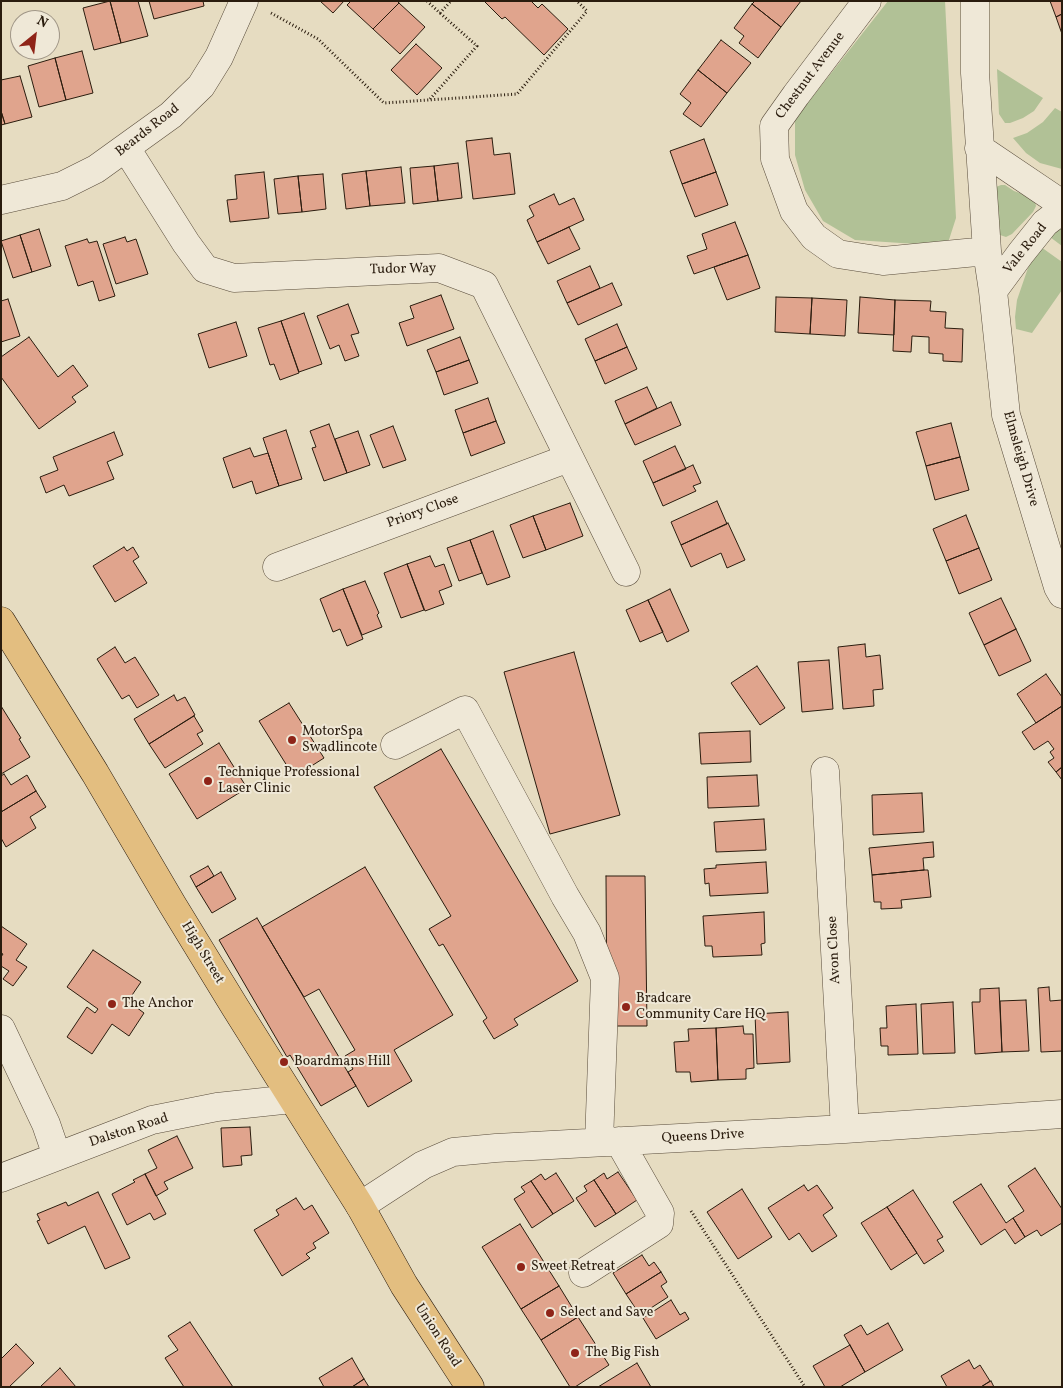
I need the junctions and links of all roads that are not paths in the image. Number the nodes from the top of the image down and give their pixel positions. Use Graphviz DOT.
graph roads {
  1 [pos="867,1"];
  2 [pos="974,1"];
  3 [pos="244,2"];
  4 [pos="126,148"];
  5 [pos="979,148"];
  6 [pos="1,200"];
  7 [pos="1062,204"];
  8 [pos="1062,210"];
  9 [pos="987,250"];
  10 [pos="993,291"];
  11 [pos="569,458"];
  12 [pos="277,567"];
  13 [pos="626,572"];
  14 [pos="1062,594"];
  15 [pos="1,621"];
  16 [pos="395,745"];
  17 [pos="824,771"];
  18 [pos="1,1030"];
  19 [pos="292,1099"];
  20 [pos="1062,1114"];
  21 [pos="845,1129"];
  22 [pos="609,1142"];
  23 [pos="57,1156"];
  24 [pos="1,1178"];
  25 [pos="360,1206"];
  26 [pos="583,1273"];
  27 [pos="404,1285"];
  28 [pos="470,1387"];
  1 -- 9 [label="street, Chestnut Avenue"];
  2 -- 5 [label="street"];
  3 -- 4 [label="street, Beards Road"];
  4 -- 6 [label="street, Beards Road"];
  4 -- 11 [label="street, Tudor Way"];
  5 -- 7 [label="street"];
  5 -- 9 [label="street"];
  8 -- 10 [label="street, Vale Road"];
  9 -- 10 [label="street"];
  10 -- 14 [label="street, Elmsleigh Drive"];
  11 -- 12 [label="street, Priory Close"];
  11 -- 13 [label="street, Tudor Way"];
  15 -- 19 [label="main road, High Street"];
  16 -- 22 [label="street"];
  17 -- 21 [label="street, Avon Close"];
  18 -- 23 [label="street"];
  19 -- 23 [label="street, Dalston Road"];
  19 -- 25 [label="main road, High Street"];
  20 -- 21 [label="street, Queens Drive"];
  21 -- 22 [label="street, Queens Drive"];
  22 -- 25 [label="street, Queens Drive"];
  22 -- 26 [label="street"];
  23 -- 24 [label="street, Dalston Road"];
  25 -- 27 [label="main road, High Street"];
  27 -- 28 [label="main road, Union Road"];
}
